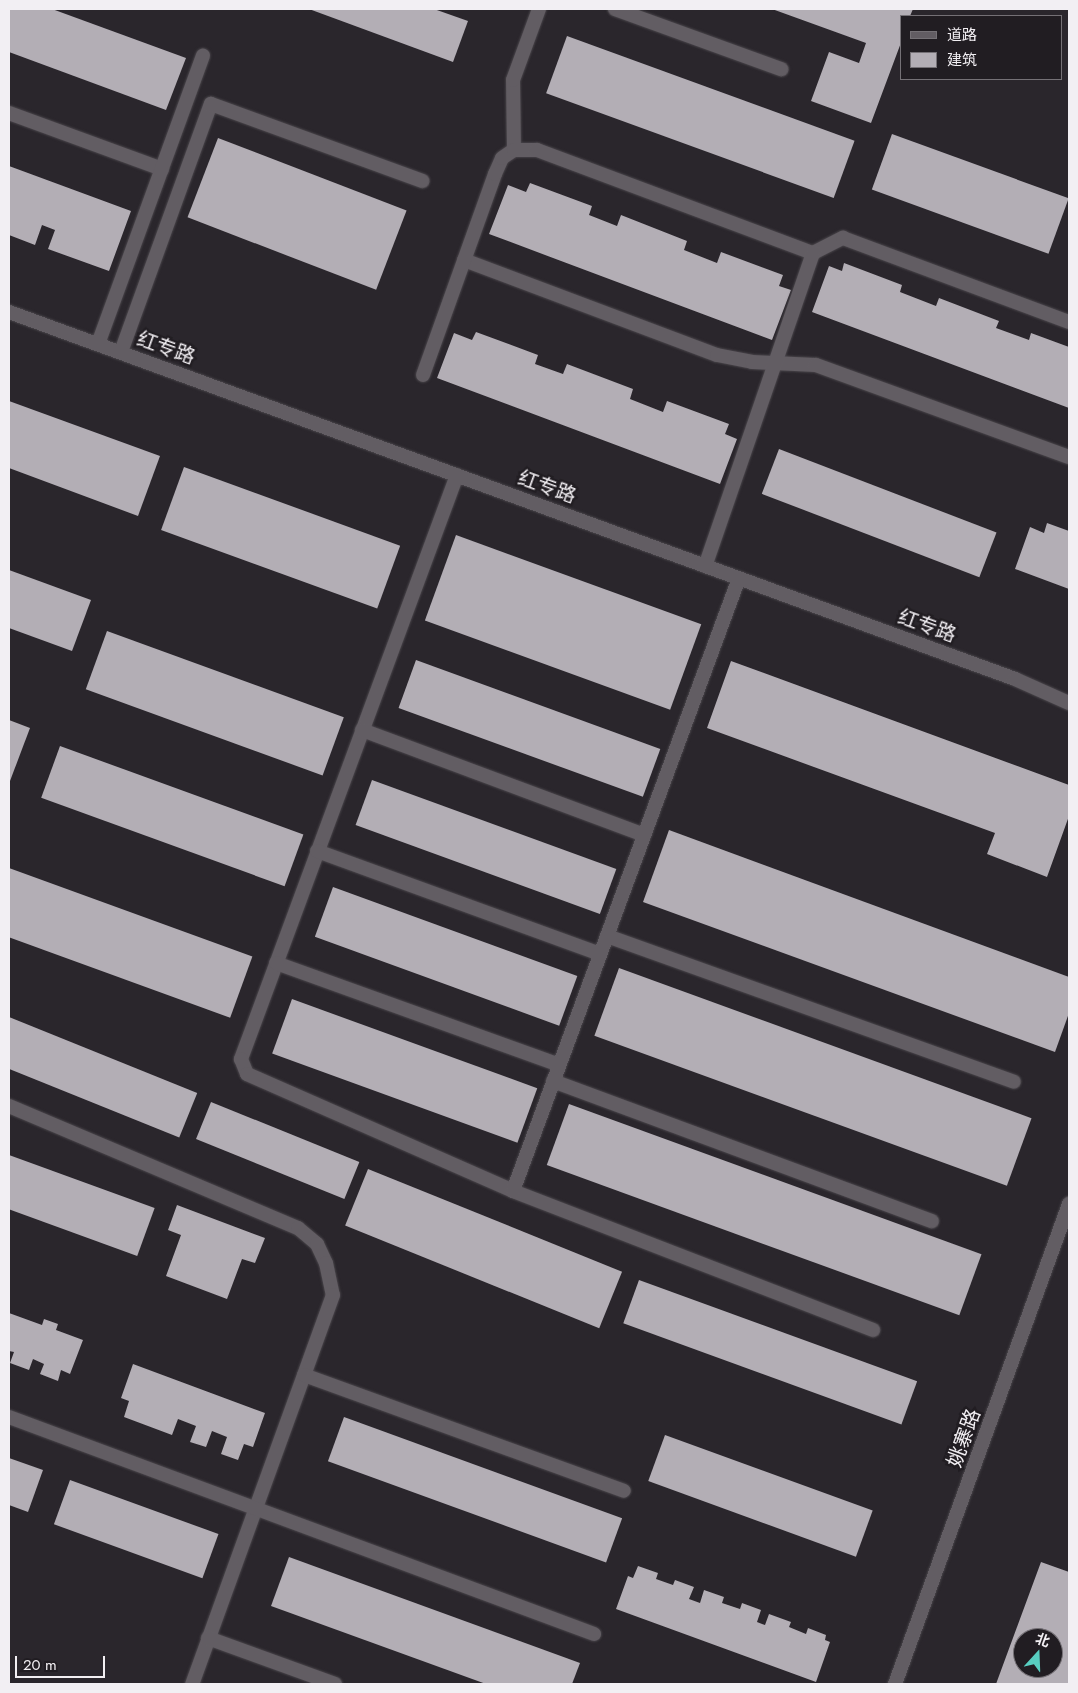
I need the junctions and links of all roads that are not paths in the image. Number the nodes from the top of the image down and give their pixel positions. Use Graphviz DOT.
graph roads {
  1 [pos="539,9"];
  2 [pos="616,9"];
  3 [pos="203,56"];
  4 [pos="781,69"];
  5 [pos="9,113"];
  6 [pos="514,150"];
  7 [pos="162,169"];
  8 [pos="422,181"];
  9 [pos="814,253"];
  10 [pos="464,260"];
  11 [pos="9,312"];
  12 [pos="1069,322"];
  13 [pos="98,344"];
  14 [pos="120,352"];
  15 [pos="776,362"];
  16 [pos="423,375"];
  17 [pos="1069,457"];
  18 [pos="457,475"];
  19 [pos="705,566"];
  20 [pos="739,578"];
  21 [pos="1069,703"];
  22 [pos="362,730"];
  23 [pos="644,835"];
  24 [pos="317,851"];
  25 [pos="607,936"];
  26 [pos="600,954"];
  27 [pos="276,963"];
  28 [pos="559,1065"];
  29 [pos="553,1081"];
  30 [pos="1014,1082"];
  31 [pos="9,1106"];
  32 [pos="513,1190"];
  33 [pos="1069,1204"];
  34 [pos="932,1221"];
  35 [pos="873,1330"];
  36 [pos="304,1375"];
  37 [pos="9,1417"];
  38 [pos="624,1491"];
  39 [pos="255,1508"];
  40 [pos="594,1634"];
  41 [pos="208,1638"];
  42 [pos="192,1684"];
  43 [pos="335,1684"];
  44 [pos="895,1684"];
  1 -- 6 [label="street"];
  2 -- 4 [label="street"];
  3 -- 7 [label="street"];
  5 -- 7 [label="street"];
  6 -- 9 [label="street"];
  6 -- 10 [label="street"];
  7 -- 13 [label="street"];
  8 -- 14 [label="street"];
  9 -- 12 [label="street"];
  9 -- 15 [label="street"];
  10 -- 15 [label="street"];
  10 -- 16 [label="street"];
  11 -- 13 [label="street, 红专路"];
  13 -- 14 [label="street, 红专路"];
  14 -- 18 [label="street, 红专路"];
  15 -- 17 [label="street"];
  15 -- 19 [label="street"];
  18 -- 19 [label="street, 红专路"];
  18 -- 22 [label="street"];
  19 -- 20 [label="street, 红专路"];
  20 -- 21 [label="street, 红专路"];
  20 -- 23 [label="street"];
  22 -- 23 [label="street"];
  22 -- 24 [label="street"];
  23 -- 25 [label="street"];
  24 -- 26 [label="street"];
  24 -- 27 [label="street"];
  25 -- 26 [label="street"];
  25 -- 30 [label="street"];
  26 -- 28 [label="street"];
  27 -- 28 [label="street"];
  27 -- 32 [label="street"];
  28 -- 29 [label="street"];
  29 -- 32 [label="street"];
  29 -- 34 [label="street"];
  31 -- 36 [label="street"];
  32 -- 35 [label="street"];
  33 -- 44 [label="street, 姚寨路"];
  36 -- 38 [label="street"];
  36 -- 39 [label="street"];
  37 -- 39 [label="street"];
  39 -- 40 [label="street"];
  39 -- 41 [label="street"];
  41 -- 42 [label="street"];
  41 -- 43 [label="street"];
}
